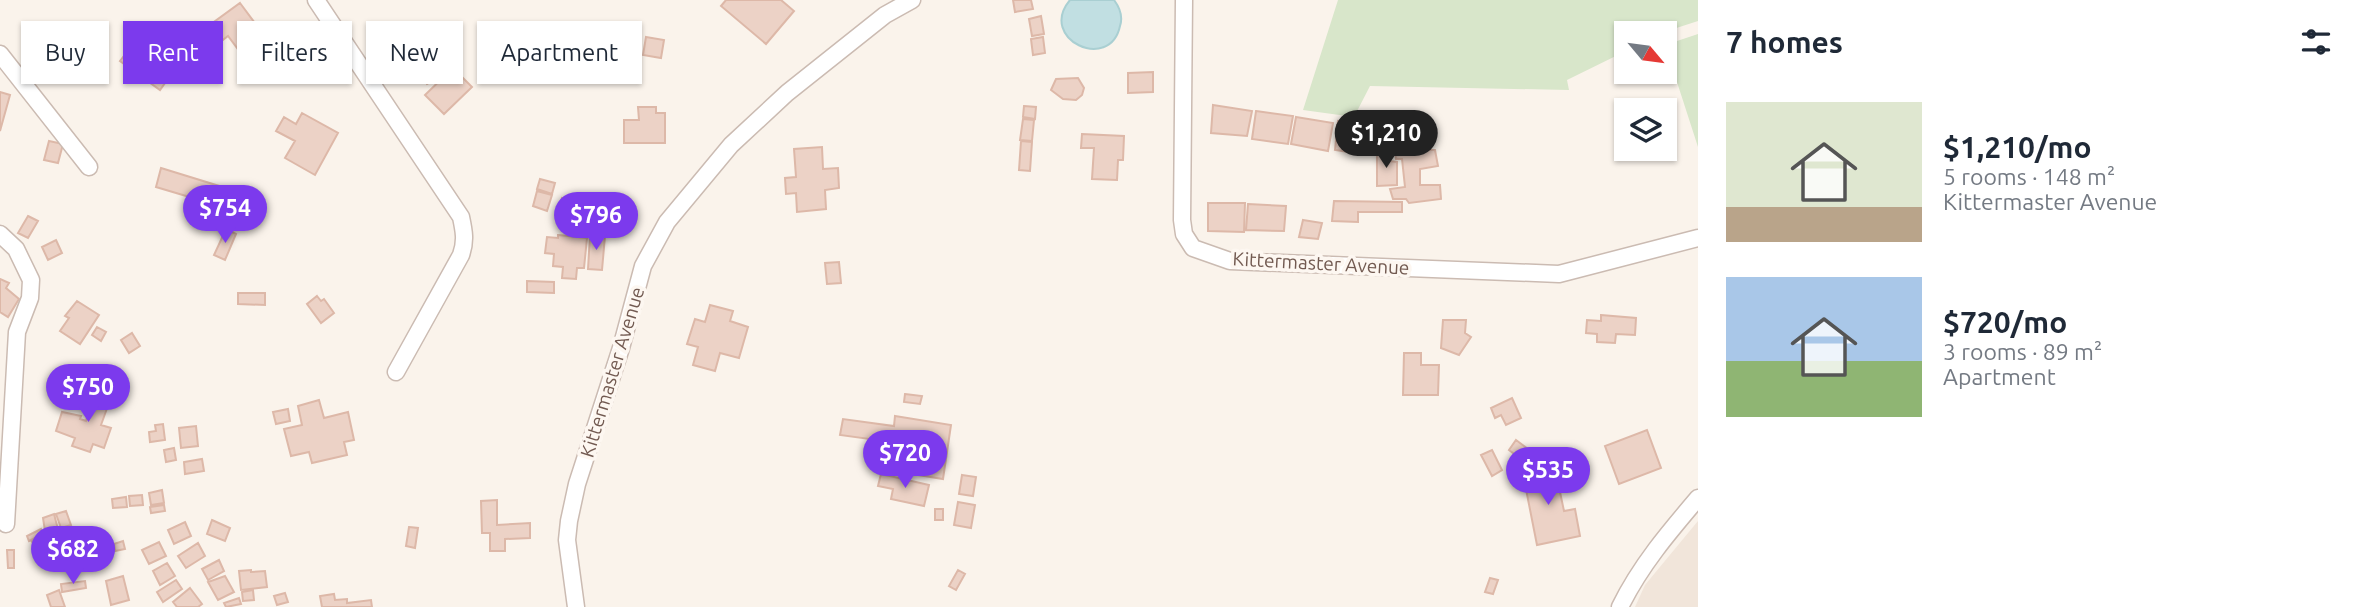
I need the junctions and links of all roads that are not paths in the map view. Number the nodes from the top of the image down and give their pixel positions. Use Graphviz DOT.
graph roads {
  1 [pos="316,0"];
  2 [pos="912,0"];
  3 [pos="1184,0"];
  4 [pos="0,54"];
  5 [pos="89,167"];
  6 [pos="0,234"];
  7 [pos="1698,239"];
  8 [pos="396,372"];
  9 [pos="6,419"];
  10 [pos="1698,498"];
  11 [pos="6,524"];
  12 [pos="576,607"];
  13 [pos="1620,607"];
  1 -- 8 [label="street"];
  2 -- 12 [label="street, Kittermaster Avenue"];
  3 -- 7 [label="street, Kittermaster Avenue"];
  4 -- 5 [label="street"];
  6 -- 9 [label="street"];
  9 -- 11 [label="street"];
  10 -- 13 [label="street"];
}
